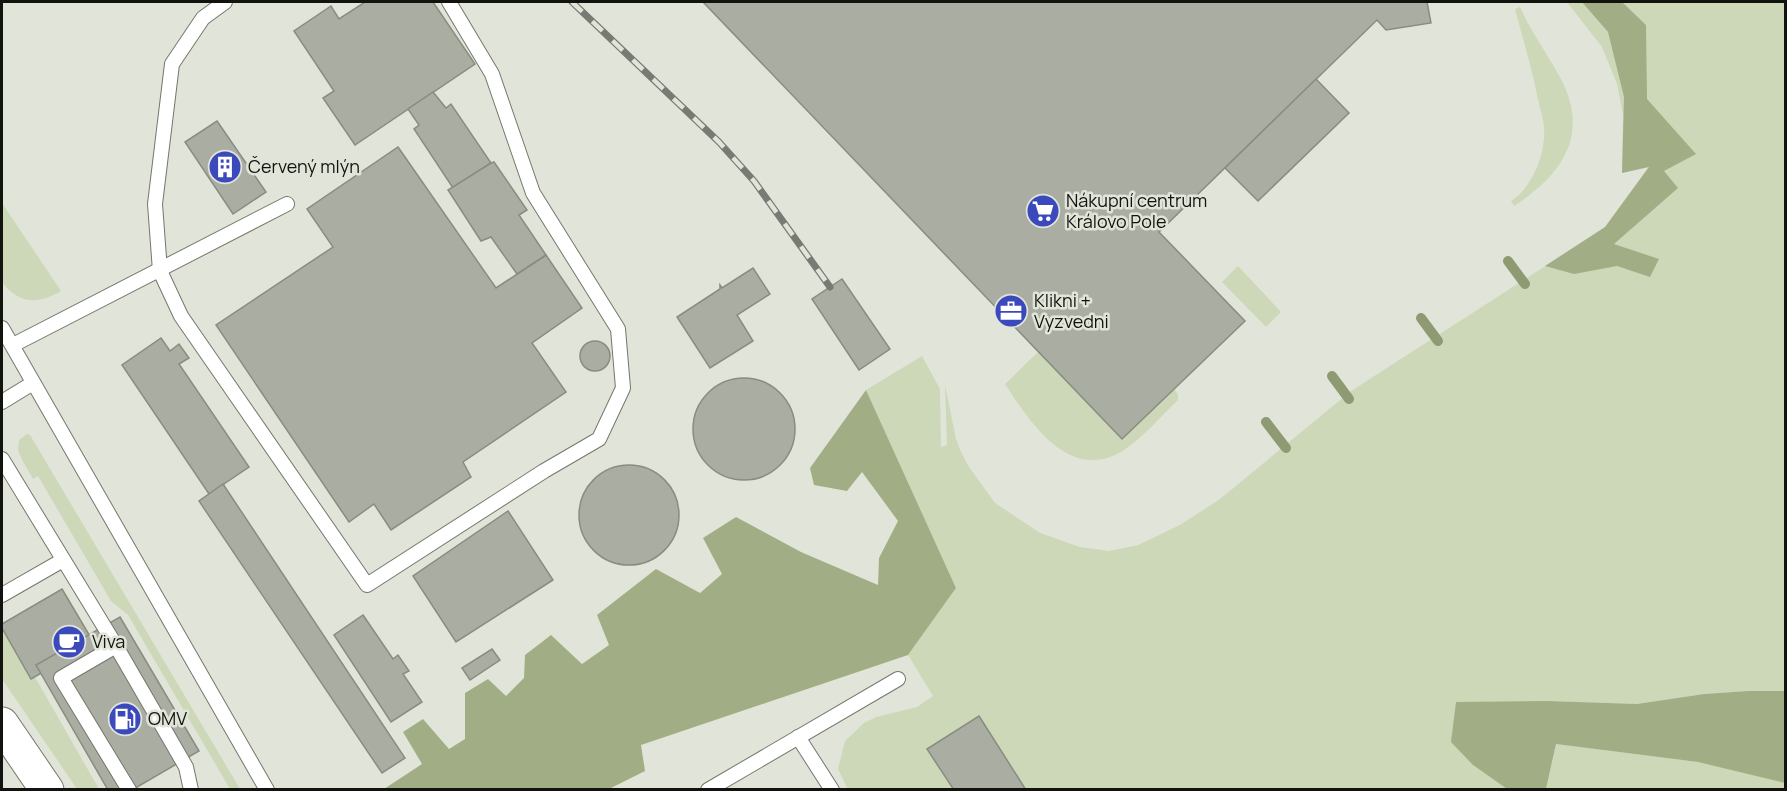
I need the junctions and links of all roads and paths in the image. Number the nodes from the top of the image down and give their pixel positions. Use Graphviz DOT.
graph roads {
  1 [pos="225,2"];
  2 [pos="449,2"];
  3 [pos="287,204"];
  4 [pos="160,271"];
  5 [pos="2,328"];
  6 [pos="13,345"];
  7 [pos="33,383"];
  8 [pos="2,402"];
  9 [pos="2,459"];
  10 [pos="63,560"];
  11 [pos="2,595"];
  12 [pos="116,646"];
  13 [pos="898,679"];
  14 [pos="2,724"];
  15 [pos="798,737"];
  16 [pos="47,789"];
  17 [pos="129,789"];
  18 [pos="191,789"];
  19 [pos="267,789"];
  20 [pos="708,789"];
  21 [pos="832,789"];
  1 -- 4 [label="lane"];
  2 -- 4 [label="lane"];
  3 -- 4 [label="lane"];
  4 -- 6 [label="lane"];
  5 -- 6 [label="lane"];
  6 -- 7 [label="lane"];
  7 -- 8 [label="lane"];
  7 -- 19 [label="lane"];
  9 -- 10 [label="lane"];
  10 -- 11 [label="lane"];
  10 -- 12 [label="lane"];
  12 -- 17 [label="lane"];
  12 -- 18 [label="lane"];
  13 -- 15 [label="lane"];
  14 -- 16 [label="main road"];
  15 -- 20 [label="lane"];
  15 -- 21 [label="lane"];
}
